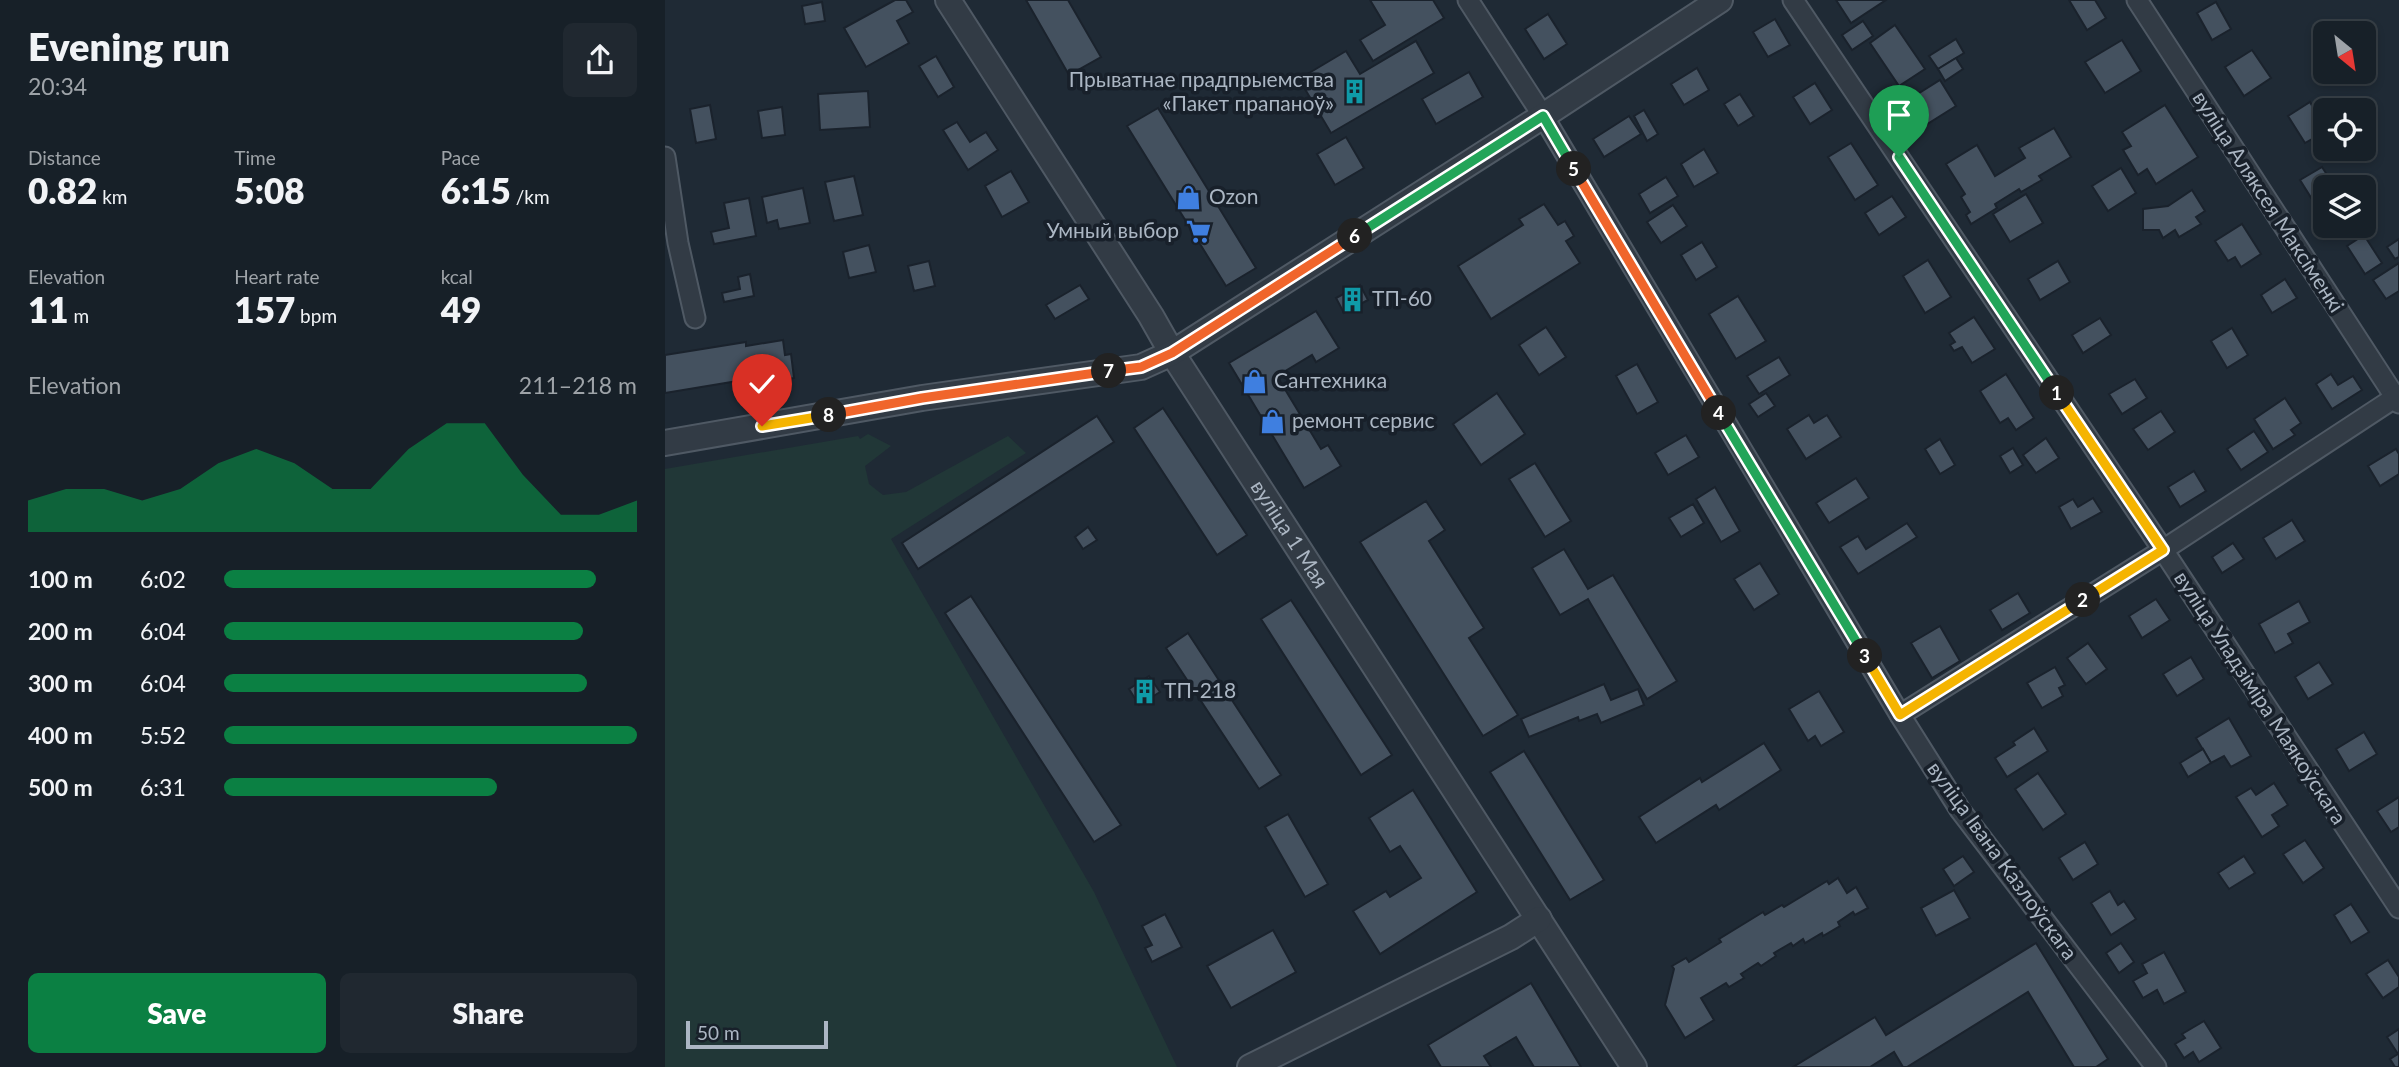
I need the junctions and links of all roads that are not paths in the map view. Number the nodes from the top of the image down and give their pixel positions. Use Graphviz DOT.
graph roads {
  1 [pos="948,0"];
  2 [pos="1468,0"];
  3 [pos="1720,0"];
  4 [pos="1793,0"];
  5 [pos="2137,0"];
  6 [pos="1543,116"];
  7 [pos="665,157"];
  8 [pos="671,244"];
  9 [pos="695,318"];
  10 [pos="1172,353"];
  11 [pos="2398,398"];
  12 [pos="665,443"];
  13 [pos="2163,550"];
  14 [pos="1900,715"];
  15 [pos="2399,908"];
  16 [pos="1539,919"];
  17 [pos="1250,1067"];
  18 [pos="1634,1067"];
  19 [pos="2156,1067"];
  1 -- 10 [label="street, вуліца 1 Мая"];
  2 -- 6 [label="street, вуліца Івана Казлоўскага"];
  3 -- 6 [label="street"];
  4 -- 13 [label="street, вуліца Уладзіміра Маякоўскага"];
  5 -- 11 [label="street, вуліца Аляксея Максіменкі"];
  6 -- 10 [label="street"];
  6 -- 14 [label="street, вуліца Івана Казлоўскага"];
  7 -- 8 [label="street"];
  8 -- 9 [label="street"];
  10 -- 12 [label="street"];
  10 -- 16 [label="street, вуліца 1 Мая"];
  11 -- 13 [label="street"];
  13 -- 14 [label="street"];
  13 -- 15 [label="street, вуліца Уладзіміра Маякоўскага"];
  14 -- 19 [label="street, вуліца Івана Казлоўскага"];
  16 -- 17 [label="street"];
  16 -- 18 [label="street, вуліца 1 Мая"];
}
